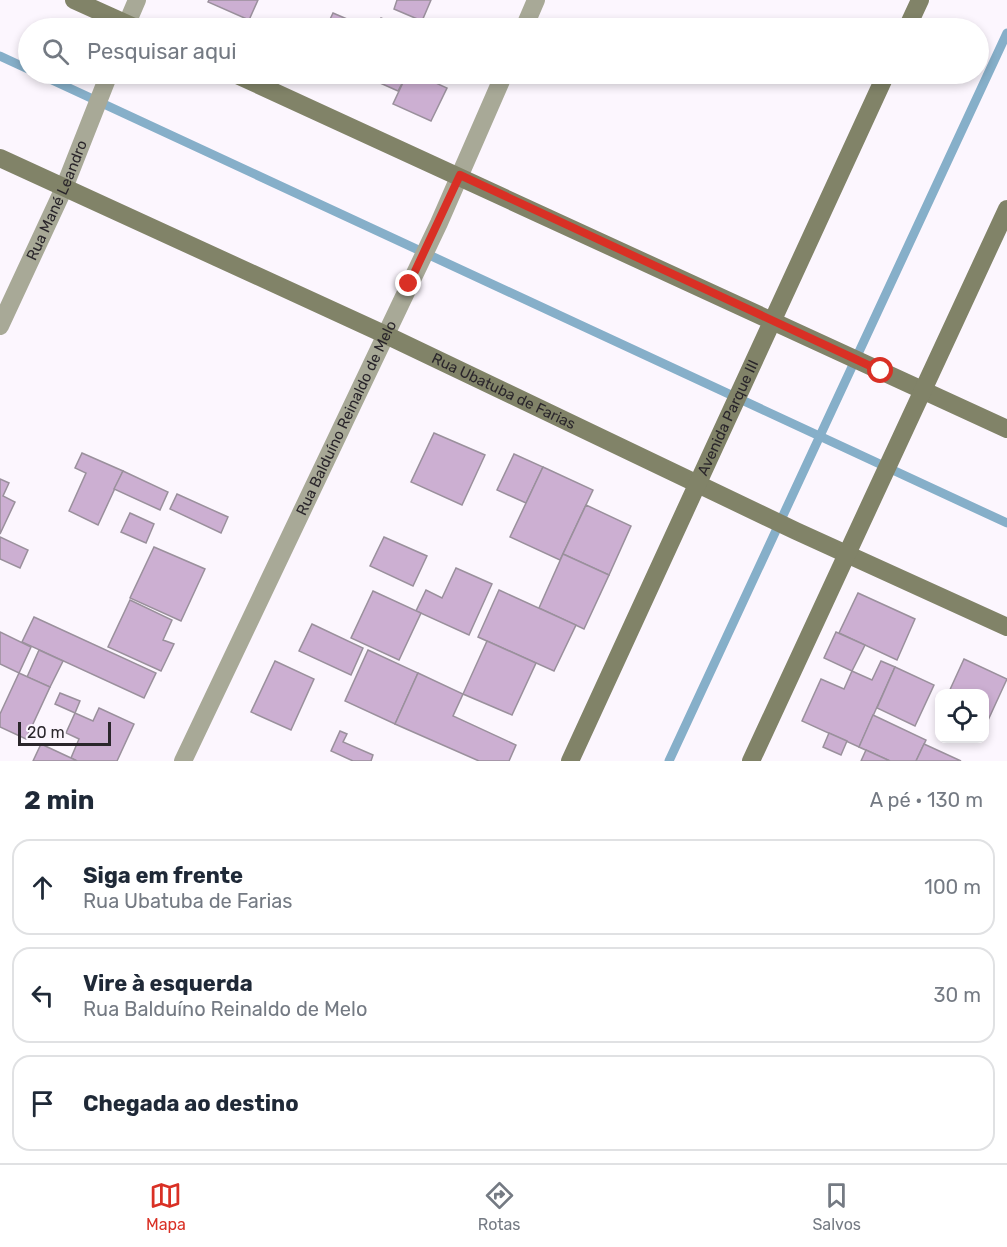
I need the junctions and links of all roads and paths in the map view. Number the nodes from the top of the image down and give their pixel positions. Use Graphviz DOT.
graph roads {
  1 [pos="74,0"];
  2 [pos="137,0"];
  3 [pos="536,0"];
  4 [pos="920,0"];
  5 [pos="111,18"];
  6 [pos="132,18"];
  7 [pos="528,18"];
  8 [pos="912,18"];
  9 [pos="105,84"];
  10 [pos="258,84"];
  11 [pos="500,84"];
  12 [pos="881,84"];
  13 [pos="0,158"];
  14 [pos="460,175"];
  15 [pos="64,188"];
  16 [pos="1007,209"];
  17 [pos="773,321"];
  18 [pos="0,326"];
  19 [pos="386,335"];
  20 [pos="923,390"];
  21 [pos="1007,429"];
  22 [pos="699,483"];
  23 [pos="847,553"];
  24 [pos="1007,627"];
  25 [pos="183,761"];
  26 [pos="570,761"];
  27 [pos="750,761"];
  1 -- 5 [label="street"];
  2 -- 6 [label="street"];
  3 -- 7 [label="street"];
  4 -- 8 [label="street"];
  9 -- 15 [label="street, Rua Mané Leandro"];
  10 -- 14 [label="street"];
  11 -- 14 [label="street, Rua Balduíno Reinaldo de Melo"];
  12 -- 17 [label="street, Avenida Parque III"];
  13 -- 15 [label="street, Rua Ubatuba de Farias"];
  14 -- 17 [label="street"];
  14 -- 19 [label="street, Rua Balduíno Reinaldo de Melo"];
  15 -- 18 [label="street, Rua Mané Leandro"];
  15 -- 19 [label="street, Rua Ubatuba de Farias"];
  16 -- 20 [label="street"];
  17 -- 20 [label="street"];
  17 -- 22 [label="street, Avenida Parque III"];
  19 -- 22 [label="street, Rua Ubatuba de Farias"];
  19 -- 25 [label="street, Rua Balduíno Reinaldo de Melo"];
  20 -- 21 [label="street"];
  20 -- 23 [label="street"];
  22 -- 23 [label="street, Rua Ubatuba de Farias"];
  22 -- 26 [label="street, Avenida Parque III"];
  23 -- 24 [label="street, Rua Ubatuba de Farias"];
  23 -- 27 [label="street"];
}
